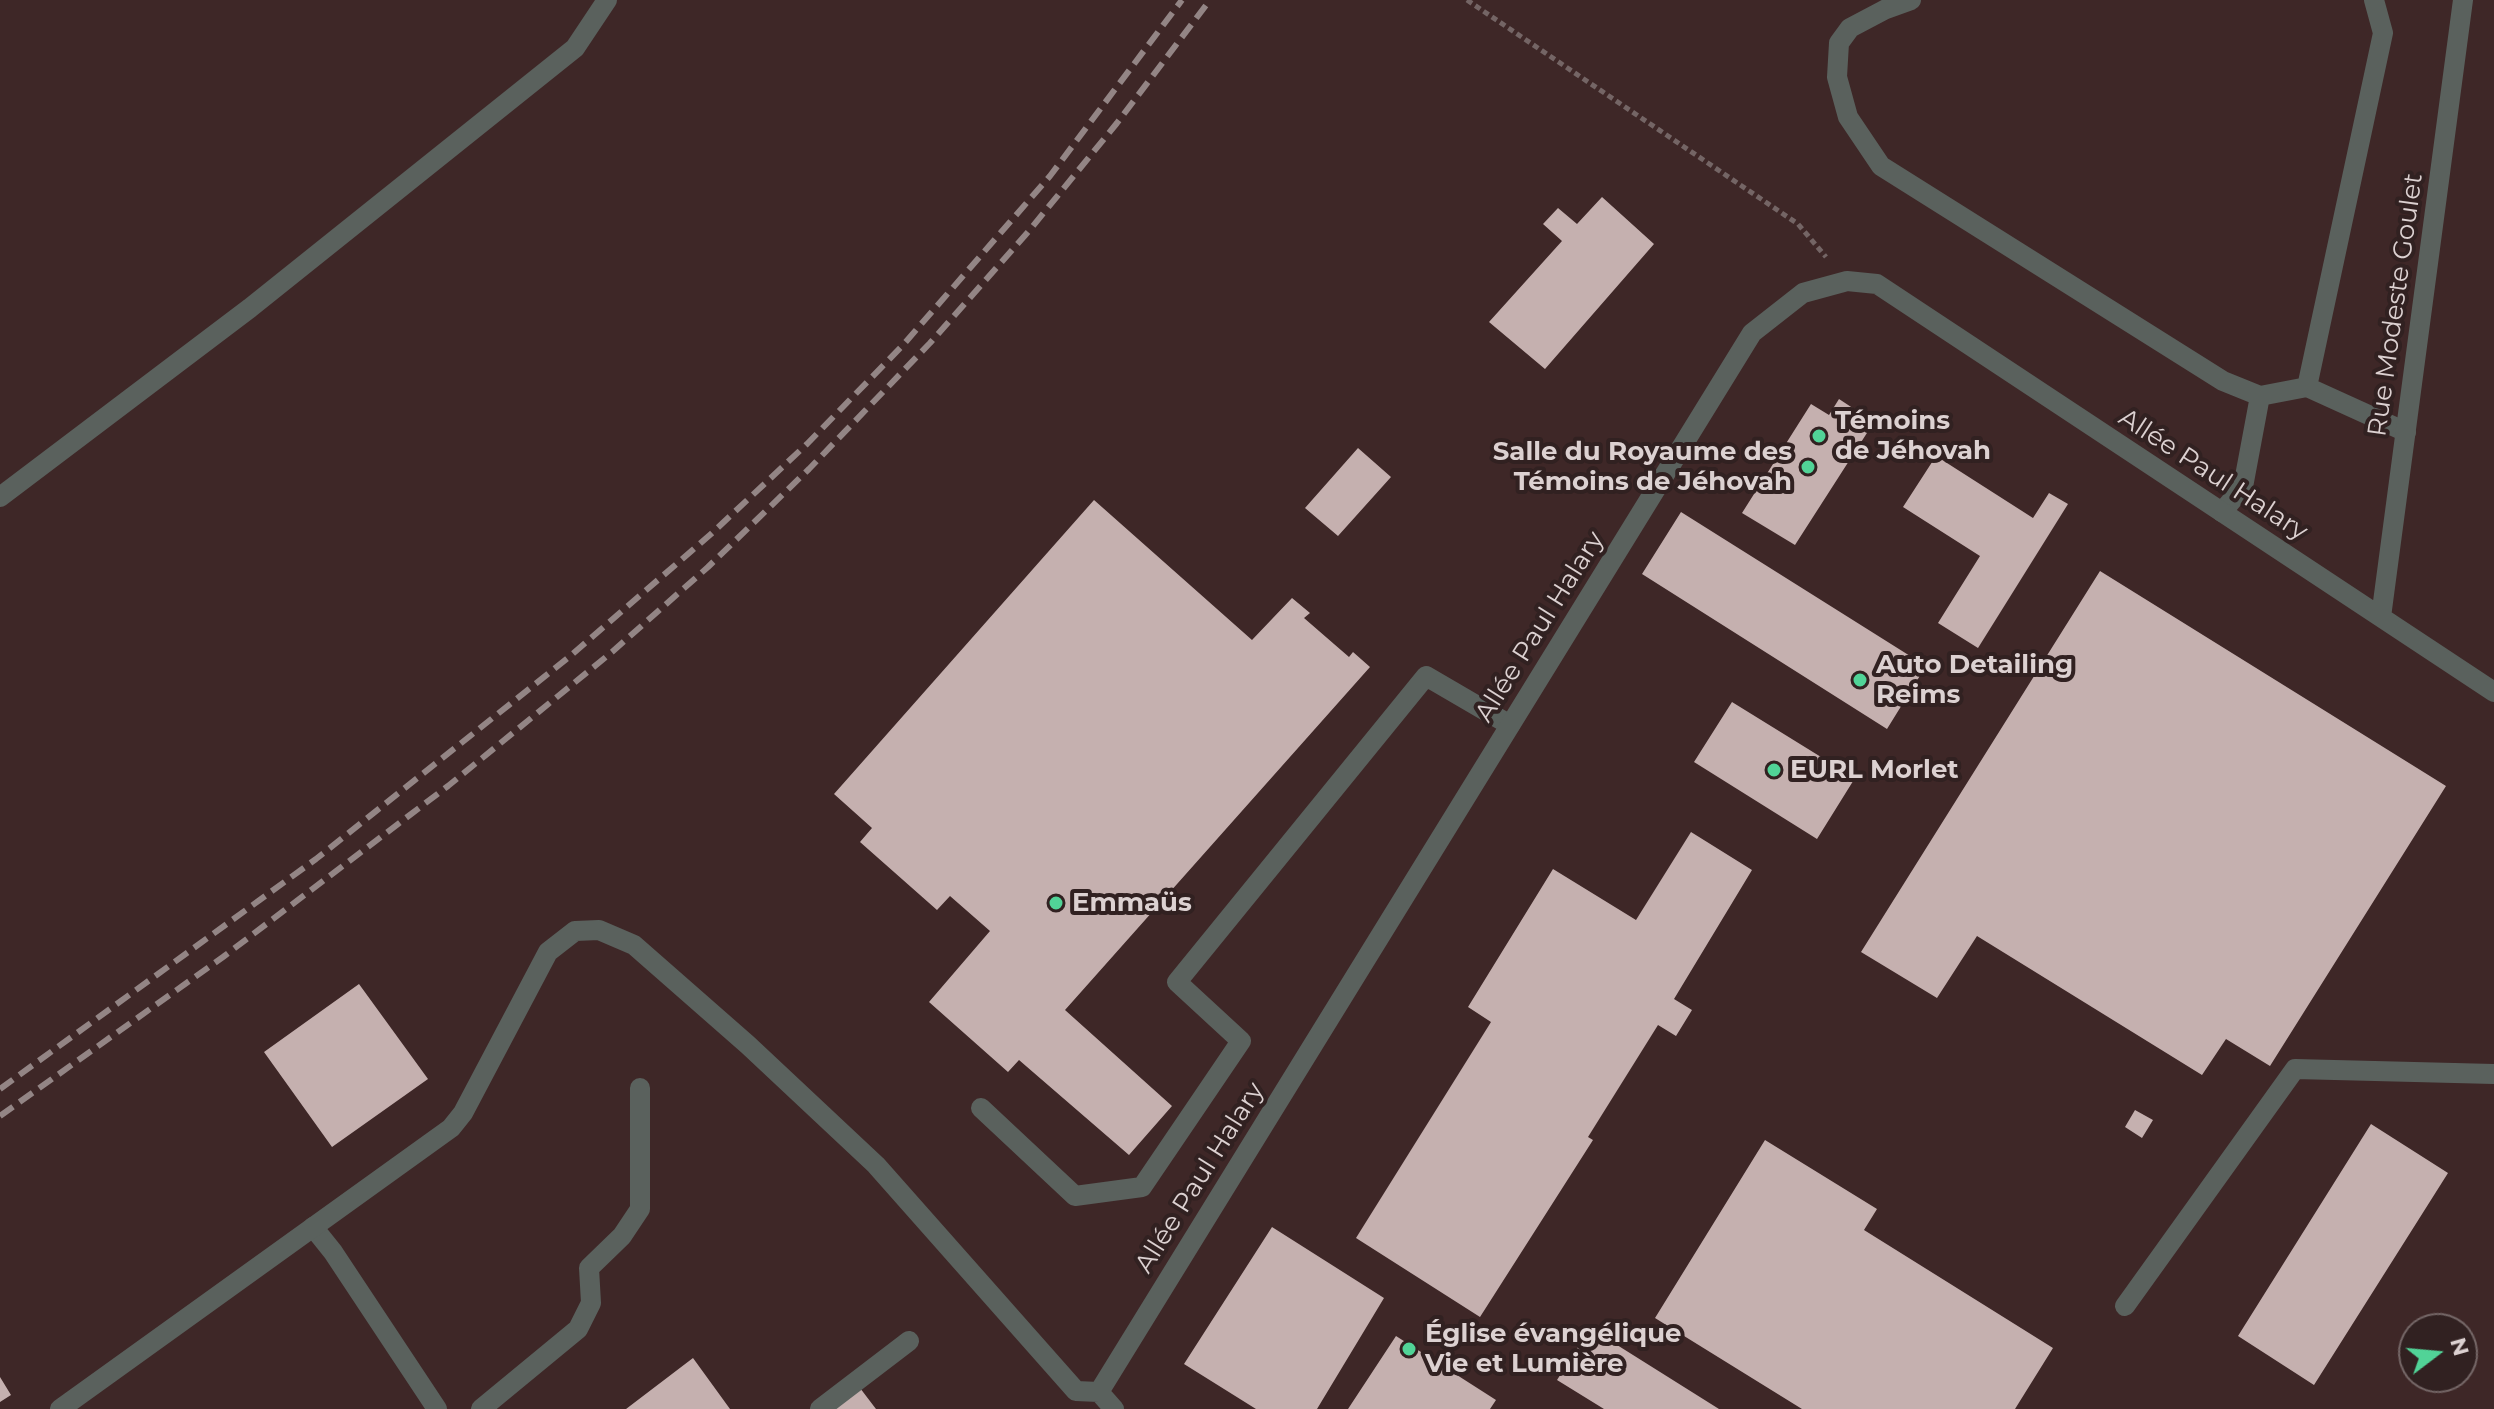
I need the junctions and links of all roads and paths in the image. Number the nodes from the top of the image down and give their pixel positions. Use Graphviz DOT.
graph roads {
  1 [pos="607,0"];
  2 [pos="1467,0"];
  3 [pos="1911,0"];
  4 [pos="2374,0"];
  5 [pos="2463,0"];
  6 [pos="1847,281"];
  7 [pos="2307,387"];
  8 [pos="2260,396"];
  9 [pos="2406,432"];
  10 [pos="0,497"];
  11 [pos="2222,512"];
  12 [pos="2381,617"];
  13 [pos="2494,692"];
  14 [pos="1510,725"];
  15 [pos="2494,1074"];
  16 [pos="640,1088"];
  17 [pos="981,1108"];
  18 [pos="313,1227"];
  19 [pos="2125,1306"];
  20 [pos="909,1341"];
  21 [pos="1099,1392"];
  22 [pos="60,1409"];
  23 [pos="437,1409"];
  24 [pos="481,1409"];
  25 [pos="820,1409"];
  26 [pos="1114,1409"];
  1 -- 10 [label="street"];
  2 -- 6 [label="path"];
  3 -- 8 [label="street"];
  4 -- 7 [label="street"];
  5 -- 9 [label="street, Rue Modeste Goulet"];
  6 -- 11 [label="street, Allée Paul Halary"];
  6 -- 14 [label="street, Allée Paul Halary"];
  7 -- 8 [label="street"];
  7 -- 9 [label="street"];
  8 -- 11 [label="street"];
  9 -- 12 [label="street, Rue Modeste Goulet"];
  11 -- 12 [label="street, Allée Paul Halary"];
  12 -- 13 [label="street, Allée Paul Halary"];
  14 -- 17 [label="street"];
  14 -- 21 [label="street, Allée Paul Halary"];
  15 -- 19 [label="street"];
  16 -- 24 [label="street"];
  18 -- 21 [label="street"];
  18 -- 22 [label="street"];
  18 -- 23 [label="street"];
  20 -- 25 [label="street"];
  21 -- 26 [label="street"];
}
